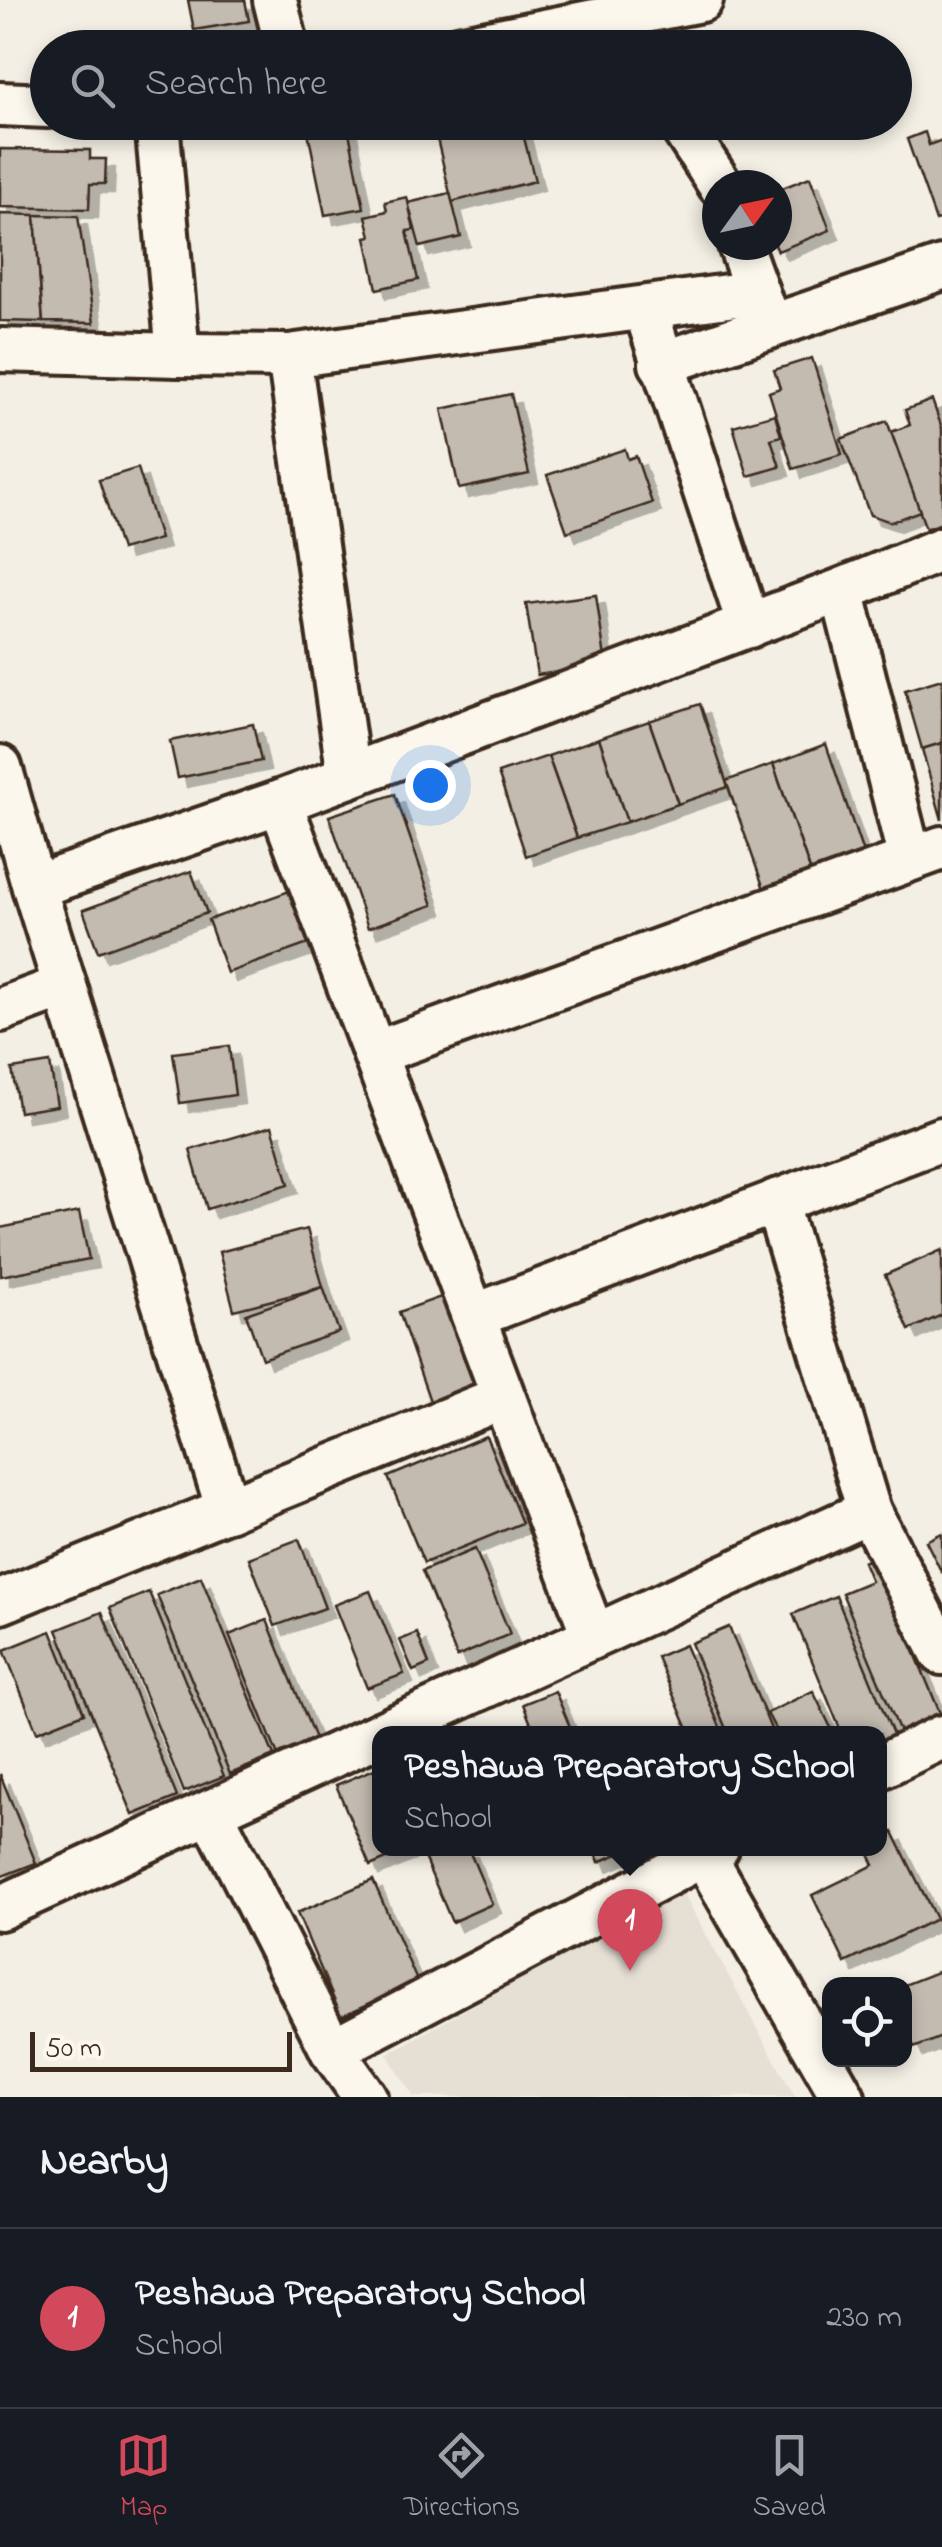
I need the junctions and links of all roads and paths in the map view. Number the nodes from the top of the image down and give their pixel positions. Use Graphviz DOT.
graph roads {
  1 [pos="276,0"];
  2 [pos="701,0"];
  3 [pos="283,30"];
  4 [pos="624,30"];
  5 [pos="0,104"];
  6 [pos="30,105"];
  7 [pos="159,140"];
  8 [pos="691,140"];
  9 [pos="710,170"];
  10 [pos="942,268"];
  11 [pos="753,280"];
  12 [pos="712,299"];
  13 [pos="645,308"];
  14 [pos="0,350"];
  15 [pos="178,356"];
  16 [pos="288,356"];
  17 [pos="661,364"];
  18 [pos="942,550"];
  19 [pos="842,590"];
  20 [pos="749,626"];
  21 [pos="0,767"];
  22 [pos="349,776"];
  23 [pos="280,802"];
  24 [pos="926,854"];
  25 [pos="34,887"];
  26 [pos="65,986"];
  27 [pos="0,1010"];
  28 [pos="375,1053"];
  29 [pos="942,1139"];
  30 [pos="776,1202"];
  31 [pos="474,1316"];
  32 [pos="503,1397"];
  33 [pos="228,1510"];
  34 [pos="869,1511"];
  35 [pos="0,1602"];
  36 [pos="594,1635"];
  37 [pos="942,1653"];
  38 [pos="397,1726"];
  39 [pos="942,1737"];
  40 [pos="372,1738"];
  41 [pos="887,1764"];
  42 [pos="212,1812"];
  43 [pos="702,1856"];
  44 [pos="712,1856"];
  45 [pos="0,1908"];
  46 [pos="332,2050"];
  47 [pos="366,2097"];
  48 [pos="843,2097"];
  1 -- 3 [label="street"];
  2 -- 4 [label="street"];
  5 -- 6 [label="street"];
  7 -- 15 [label="street"];
  8 -- 9 [label="street"];
  10 -- 11 [label="street"];
  11 -- 12 [label="street"];
  11 -- 17 [label="street"];
  12 -- 13 [label="street"];
  12 -- 17 [label="street"];
  13 -- 16 [label="street"];
  13 -- 17 [label="street"];
  14 -- 15 [label="street"];
  15 -- 16 [label="street"];
  16 -- 22 [label="street"];
  17 -- 20 [label="street"];
  18 -- 19 [label="street"];
  19 -- 20 [label="street"];
  19 -- 24 [label="street"];
  20 -- 22 [label="street"];
  21 -- 25 [label="street"];
  22 -- 23 [label="street"];
  23 -- 25 [label="street"];
  23 -- 28 [label="street"];
  24 -- 28 [label="street"];
  25 -- 26 [label="street"];
  26 -- 27 [label="street"];
  26 -- 33 [label="street"];
  28 -- 31 [label="street"];
  29 -- 30 [label="street"];
  30 -- 31 [label="street"];
  30 -- 34 [label="street"];
  31 -- 32 [label="street"];
  32 -- 33 [label="street"];
  32 -- 36 [label="street"];
  33 -- 35 [label="street"];
  34 -- 36 [label="street"];
  34 -- 37 [label="street"];
  36 -- 38 [label="street"];
  39 -- 41 [label="street"];
  40 -- 42 [label="street"];
  42 -- 45 [label="street"];
  42 -- 46 [label="street"];
  43 -- 46 [label="street"];
  44 -- 48 [label="street"];
  46 -- 47 [label="street"];
}
